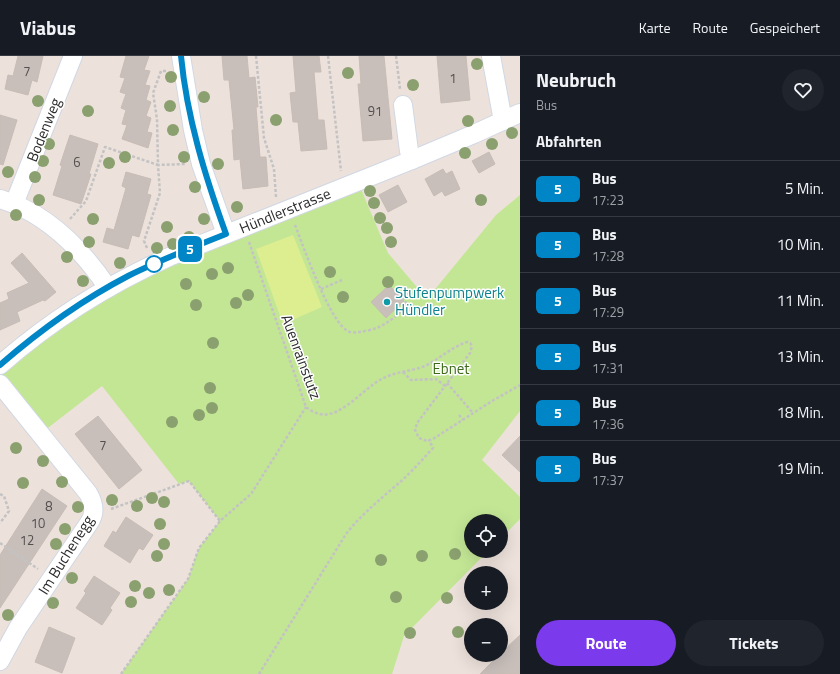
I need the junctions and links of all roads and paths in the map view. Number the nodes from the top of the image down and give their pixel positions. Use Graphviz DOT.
graph roads {
  1 [pos="73,56"];
  2 [pos="256,56"];
  3 [pos="328,56"];
  4 [pos="396,56"];
  5 [pos="491,56"];
  6 [pos="177,63"];
  7 [pos="403,105"];
  8 [pos="520,113"];
  9 [pos="503,121"];
  10 [pos="412,160"];
  11 [pos="202,164"];
  12 [pos="158,165"];
  13 [pos="342,178"];
  14 [pos="7,202"];
  15 [pos="283,207"];
  16 [pos="59,230"];
  17 [pos="226,234"];
  18 [pos="247,236"];
  19 [pos="150,254"];
  20 [pos="342,280"];
  21 [pos="108,288"];
  22 [pos="321,289"];
  23 [pos="395,290"];
  24 [pos="0,365"];
  25 [pos="403,372"];
  26 [pos="447,383"];
  27 [pos="0,384"];
  28 [pos="520,385"];
  29 [pos="445,386"];
  30 [pos="306,407"];
  31 [pos="473,413"];
  32 [pos="459,415"];
  33 [pos="463,420"];
  34 [pos="429,440"];
  35 [pos="0,494"];
  36 [pos="93,515"];
  37 [pos="220,521"];
  38 [pos="0,523"];
  39 [pos="0,543"];
  40 [pos="44,573"];
  41 [pos="1,654"];
  42 [pos="121,674"];
  43 [pos="259,674"];
  1 -- 14 [label="street, Bodenweg"];
  2 -- 15 [label="path"];
  3 -- 13 [label="path"];
  4 -- 7 [label="path"];
  5 -- 9 [label="street"];
  6 -- 11 [label="street"];
  6 -- 12 [label="path"];
  7 -- 10 [label="street"];
  8 -- 9 [label="street, Hündlerstrasse"];
  9 -- 10 [label="street, Hündlerstrasse"];
  10 -- 15 [label="street, Hündlerstrasse"];
  11 -- 12 [label="path"];
  11 -- 17 [label="street"];
  12 -- 16 [label="path"];
  12 -- 19 [label="path"];
  14 -- 16 [label="street"];
  15 -- 17 [label="street, Hündlerstrasse"];
  15 -- 22 [label="path"];
  16 -- 21 [label="street"];
  17 -- 21 [label="street, Hündlerstrasse"];
  18 -- 30 [label="path, Auenrainstutz"];
  20 -- 22 [label="path"];
  21 -- 24 [label="street, Hündlerstrasse"];
  22 -- 23 [label="path"];
  25 -- 26 [label="path, Auenrainstutz"];
  25 -- 29 [label="path"];
  25 -- 30 [label="path, Auenrainstutz"];
  26 -- 29 [label="path, Auenrainstutz"];
  26 -- 31 [label="path"];
  27 -- 36 [label="street, Im Buchenegg"];
  28 -- 31 [label="path"];
  29 -- 34 [label="path, Auenrainstutz"];
  30 -- 37 [label="path"];
  31 -- 33 [label="path"];
  32 -- 33 [label="path"];
  33 -- 34 [label="path"];
  34 -- 43 [label="path"];
  35 -- 38 [label="path"];
  36 -- 37 [label="path"];
  36 -- 41 [label="street, Im Buchenegg"];
  37 -- 42 [label="path"];
  39 -- 40 [label="path"];
}
